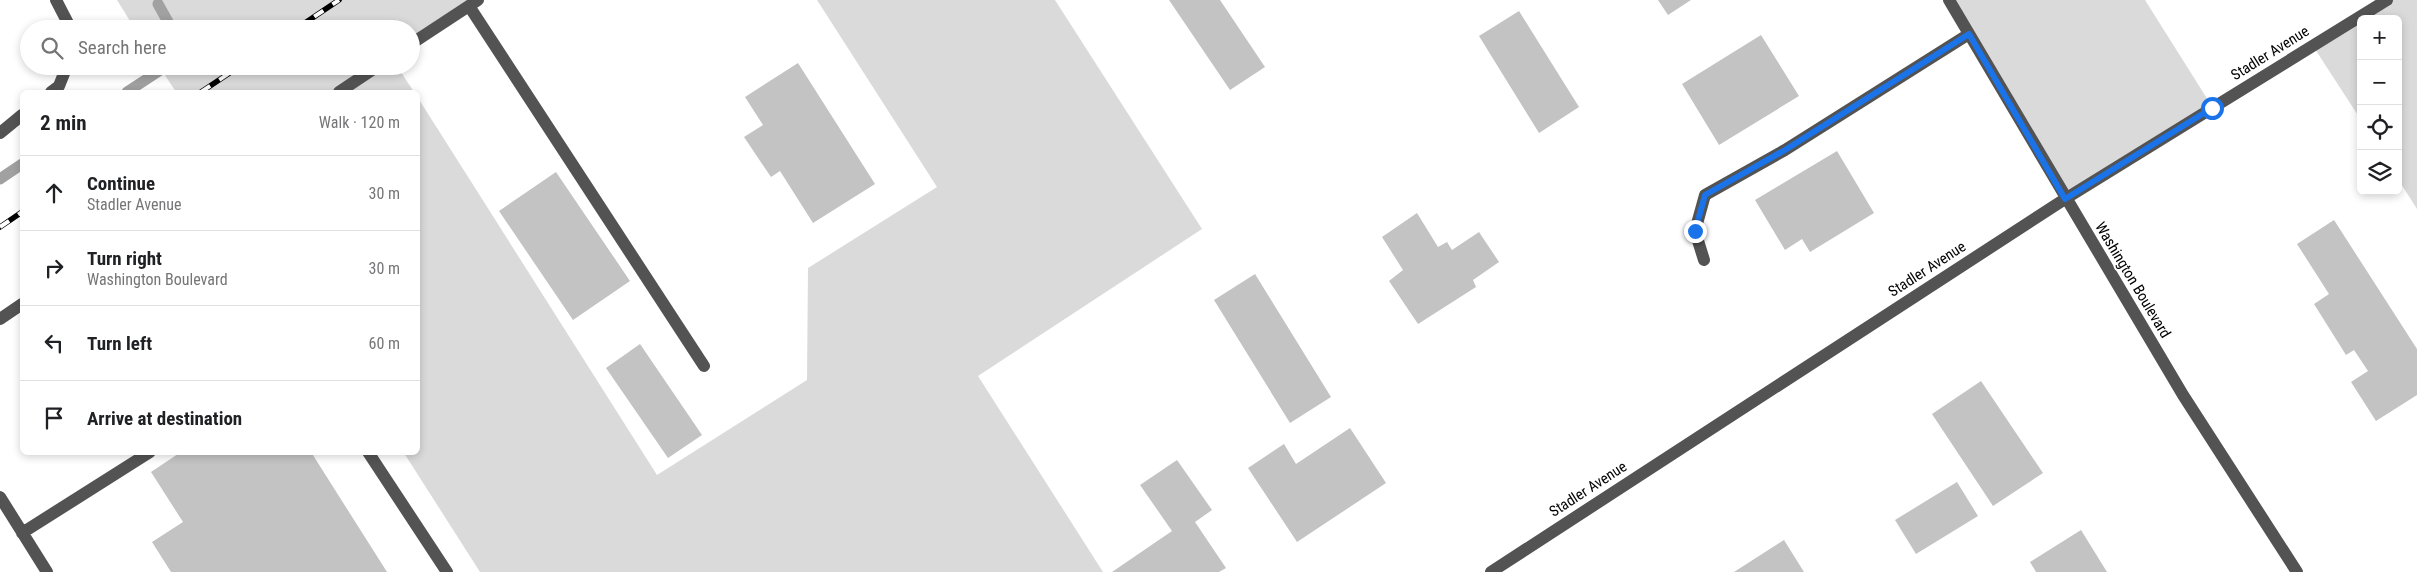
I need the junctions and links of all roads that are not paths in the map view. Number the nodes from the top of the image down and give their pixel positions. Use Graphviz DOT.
graph roads {
  1 [pos="56,0"];
  2 [pos="1949,0"];
  3 [pos="2387,0"];
  4 [pos="473,3"];
  5 [pos="67,20"];
  6 [pos="1969,34"];
  7 [pos="420,38"];
  8 [pos="63,75"];
  9 [pos="364,75"];
  10 [pos="53,90"];
  11 [pos="342,90"];
  12 [pos="20,117"];
  13 [pos="0,133"];
  14 [pos="2065,199"];
  15 [pos="1704,260"];
  16 [pos="20,305"];
  17 [pos="0,319"];
  18 [pos="704,366"];
  19 [pos="145,455"];
  20 [pos="370,455"];
  21 [pos="0,497"];
  22 [pos="22,533"];
  23 [pos="47,572"];
  24 [pos="447,572"];
  25 [pos="1490,572"];
  26 [pos="2297,572"];
  1 -- 5 [label="street"];
  2 -- 6 [label="street, Washington Boulevard"];
  3 -- 14 [label="street, Stadler Avenue"];
  4 -- 7 [label="street"];
  4 -- 18 [label="street"];
  6 -- 14 [label="street, Washington Boulevard"];
  6 -- 15 [label="street"];
  8 -- 10 [label="street"];
  9 -- 11 [label="street"];
  12 -- 13 [label="street"];
  14 -- 25 [label="street, Stadler Avenue"];
  14 -- 26 [label="street, Washington Boulevard"];
  16 -- 17 [label="street"];
  19 -- 22 [label="street"];
  20 -- 24 [label="street"];
  21 -- 22 [label="street"];
  22 -- 23 [label="street"];
}
